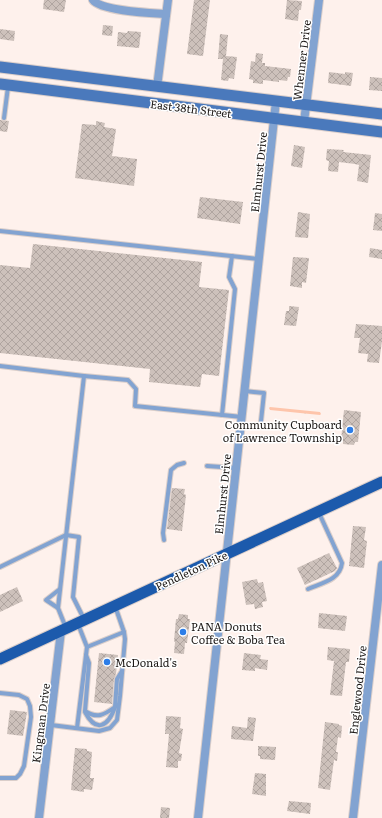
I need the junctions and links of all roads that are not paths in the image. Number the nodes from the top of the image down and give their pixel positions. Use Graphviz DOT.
graph roads {
  1 [pos="93,0"];
  2 [pos="168,0"];
  3 [pos="319,0"];
  4 [pos="166,14"];
  5 [pos="0,66"];
  6 [pos="4,85"];
  7 [pos="158,87"];
  8 [pos="276,101"];
  9 [pos="307,105"];
  10 [pos="382,114"];
  11 [pos="4,118"];
  12 [pos="274,119"];
  13 [pos="304,122"];
  14 [pos="382,132"];
  15 [pos="0,231"];
  16 [pos="232,256"];
  17 [pos="259,259"];
  18 [pos="0,366"];
  19 [pos="84,376"];
  20 [pos="245,391"];
  21 [pos="222,415"];
  22 [pos="242,417"];
  23 [pos="261,421"];
  24 [pos="184,463"];
  25 [pos="207,466"];
  26 [pos="236,468"];
  27 [pos="382,482"];
  28 [pos="318,511"];
  29 [pos="66,535"];
  30 [pos="164,540"];
  31 [pos="227,554"];
  32 [pos="382,565"];
  33 [pos="0,567"];
  34 [pos="60,589"];
  35 [pos="308,589"];
  36 [pos="115,605"];
  37 [pos="58,608"];
  38 [pos="81,622"];
  39 [pos="64,630"];
  40 [pos="124,632"];
  41 [pos="86,647"];
  42 [pos="86,655"];
  43 [pos="0,659"];
  44 [pos="122,671"];
  45 [pos="0,693"];
  46 [pos="114,707"];
  47 [pos="85,711"];
  48 [pos="51,725"];
  49 [pos="77,728"];
  50 [pos="0,778"];
  51 [pos="39,818"];
  52 [pos="198,818"];
  53 [pos="353,818"];
  1 -- 4 [label="street"];
  2 -- 4 [label="street"];
  3 -- 9 [label="street, Whenner Drive"];
  4 -- 7 [label="street"];
  5 -- 7 [label="main road, East 38th Street"];
  6 -- 11 [label="lane"];
  6 -- 12 [label="main road, East 38th Street"];
  7 -- 8 [label="main road, East 38th Street"];
  8 -- 9 [label="main road, East 38th Street"];
  8 -- 12 [label="street, Elmhurst Drive"];
  9 -- 10 [label="main road, East 38th Street"];
  9 -- 13 [label="street, Whenner Drive"];
  12 -- 13 [label="main road, East 38th Street"];
  12 -- 17 [label="street, Elmhurst Drive"];
  13 -- 14 [label="main road, East 38th Street"];
  15 -- 16 [label="lane"];
  16 -- 17 [label="lane"];
  16 -- 21 [label="lane"];
  17 -- 20 [label="street, Elmhurst Drive"];
  18 -- 19 [label="lane"];
  19 -- 21 [label="lane"];
  19 -- 29 [label="lane"];
  20 -- 22 [label="street, Elmhurst Drive"];
  20 -- 23 [label="lane"];
  21 -- 22 [label="lane"];
  22 -- 26 [label="street, Elmhurst Drive"];
  24 -- 30 [label="lane"];
  25 -- 26 [label="lane"];
  26 -- 31 [label="street, Elmhurst Drive"];
  27 -- 28 [label="main road, Pendleton Pike"];
  28 -- 31 [label="main road, Pendleton Pike"];
  28 -- 35 [label="lane"];
  29 -- 33 [label="lane"];
  29 -- 34 [label="lane"];
  29 -- 38 [label="lane"];
  31 -- 36 [label="main road, Pendleton Pike"];
  31 -- 52 [label="street, Elmhurst Drive"];
  32 -- 53 [label="street, Englewood Drive"];
  34 -- 37 [label="lane"];
  34 -- 37 [label="lane"];
  36 -- 38 [label="main road, Pendleton Pike"];
  36 -- 40 [label="lane"];
  37 -- 39 [label="lane"];
  38 -- 39 [label="main road, Pendleton Pike"];
  38 -- 41 [label="lane"];
  39 -- 43 [label="main road, Pendleton Pike"];
  39 -- 48 [label="street, Kingman Drive"];
  40 -- 41 [label="lane"];
  40 -- 44 [label="lane"];
  41 -- 42 [label="lane"];
  42 -- 47 [label="lane"];
  42 -- 49 [label="lane"];
  44 -- 46 [label="lane"];
  44 -- 49 [label="lane"];
  45 -- 50 [label="lane"];
  46 -- 47 [label="lane"];
  46 -- 47 [label="lane"];
  48 -- 49 [label="lane"];
  48 -- 51 [label="street, Kingman Drive"];
}
